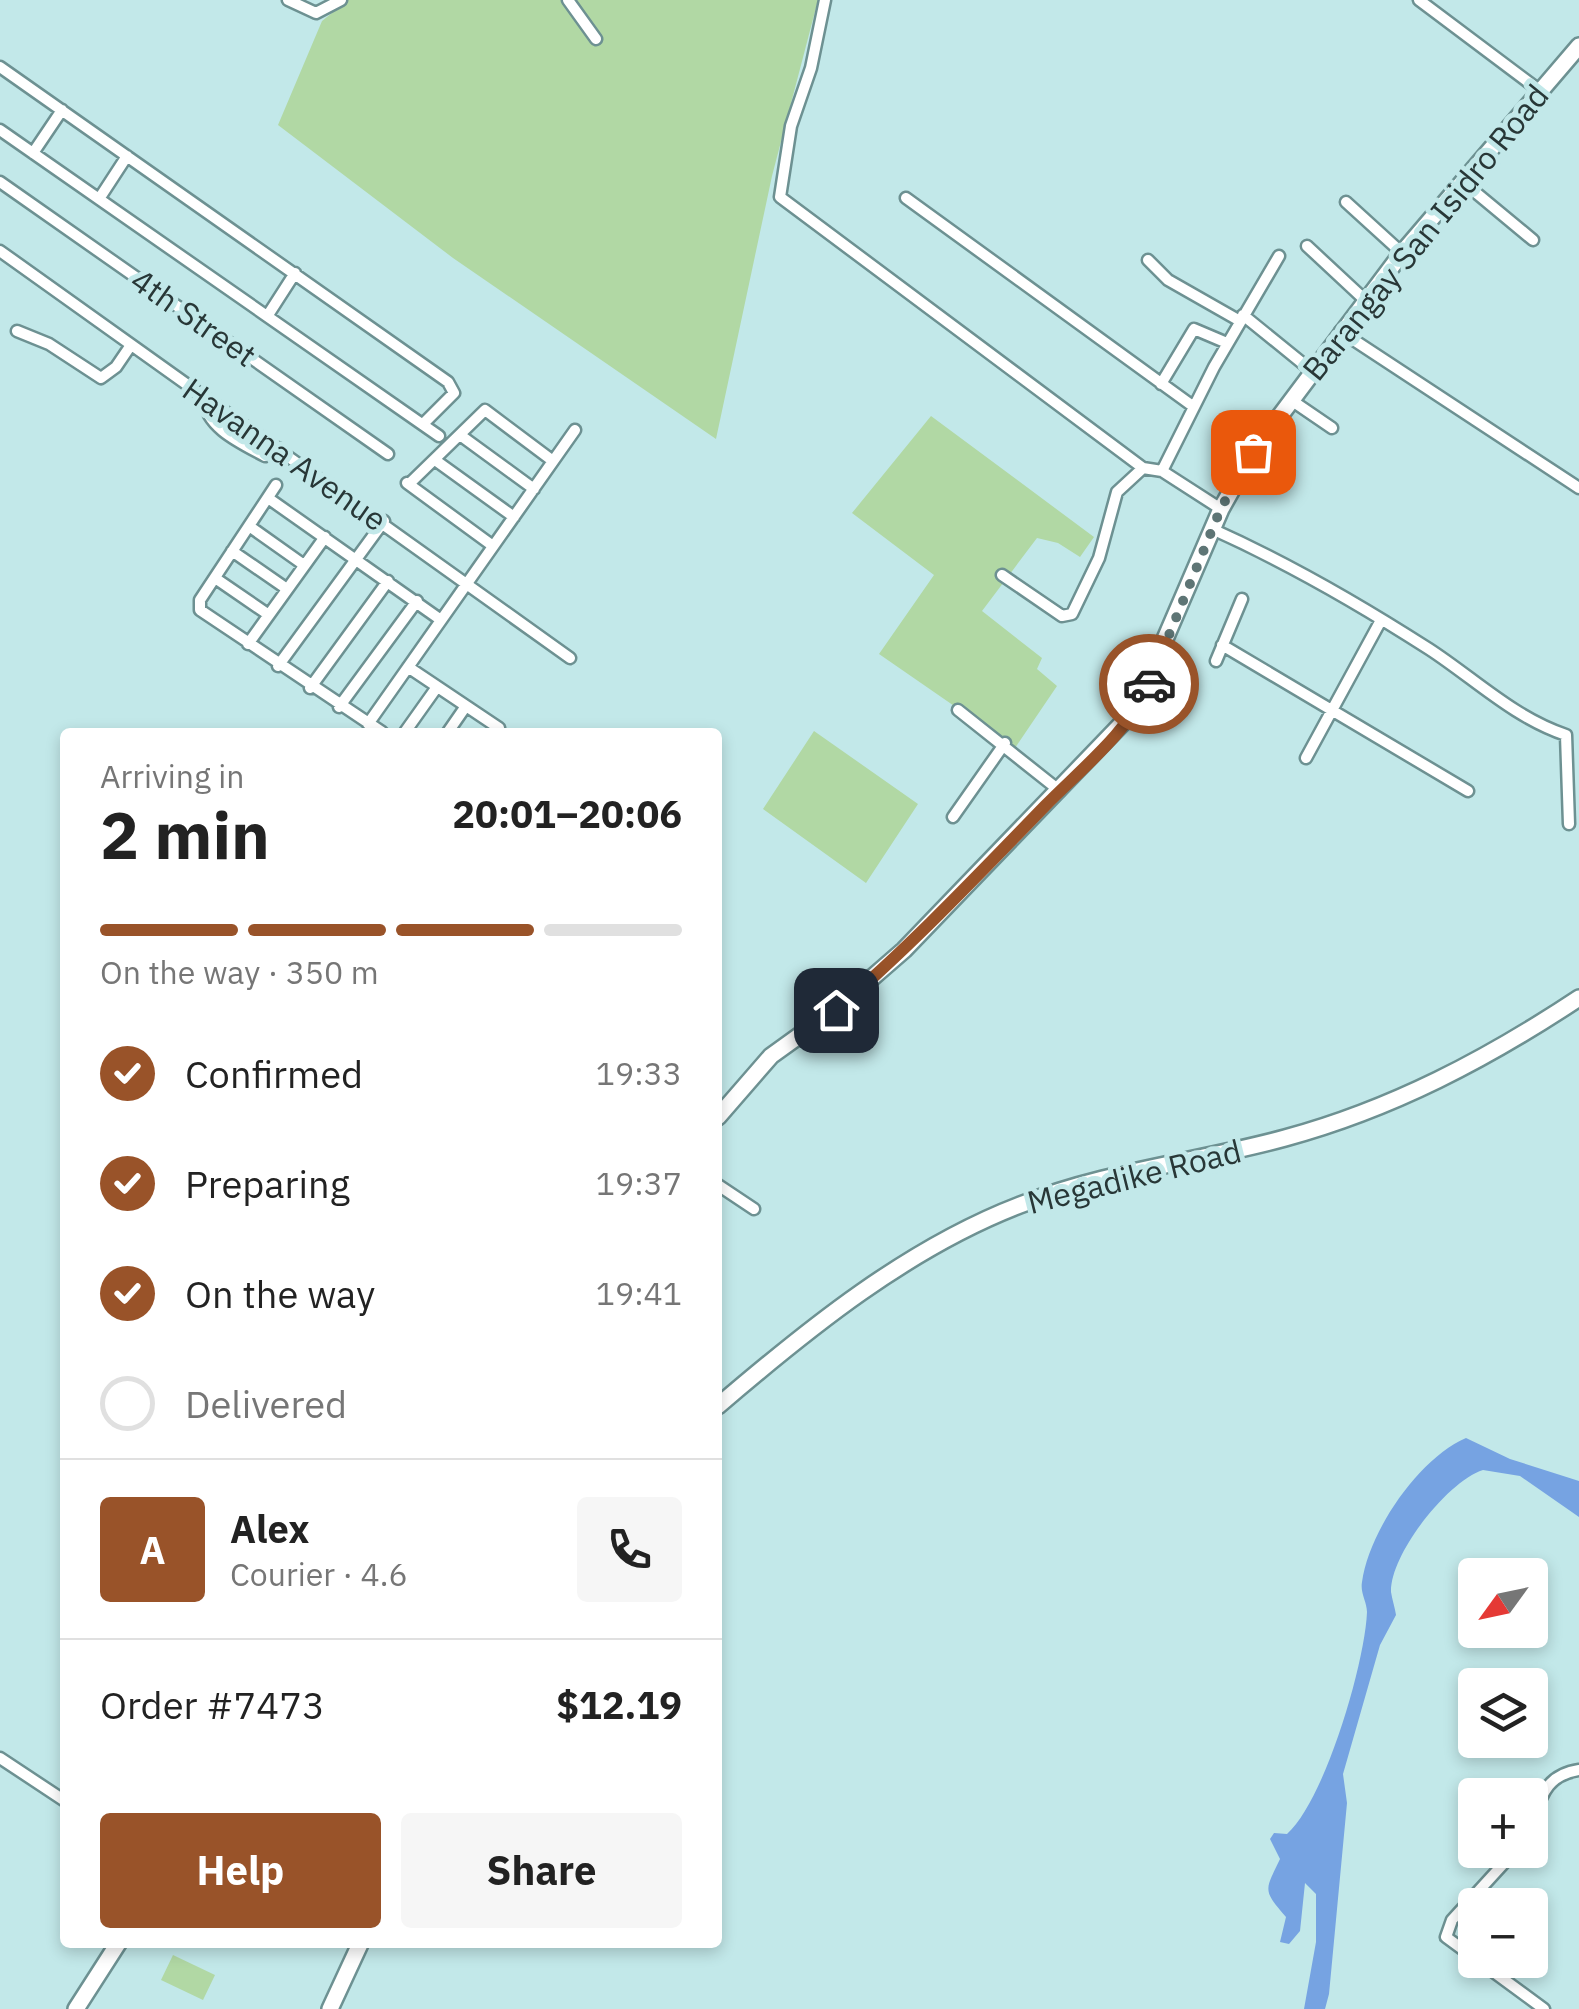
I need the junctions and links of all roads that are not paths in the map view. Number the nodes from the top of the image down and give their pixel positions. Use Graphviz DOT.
graph roads {
  1 [pos="288,0"];
  2 [pos="341,0"];
  3 [pos="568,0"];
  4 [pos="825,0"];
  5 [pos="1419,0"];
  6 [pos="596,39"];
  7 [pos="1579,46"];
  8 [pos="0,68"];
  9 [pos="1539,90"];
  10 [pos="62,110"];
  11 [pos="0,130"];
  12 [pos="33,153"];
  13 [pos="127,156"];
  14 [pos="0,182"];
  15 [pos="1464,182"];
  16 [pos="906,198"];
  17 [pos="99,199"];
  18 [pos="1346,202"];
  19 [pos="1533,240"];
  20 [pos="1307,246"];
  21 [pos="0,251"];
  22 [pos="1402,253"];
  23 [pos="1278,256"];
  24 [pos="1148,260"];
  25 [pos="295,273"];
  26 [pos="1365,300"];
  27 [pos="268,315"];
  28 [pos="1241,318"];
  29 [pos="1340,331"];
  30 [pos="17,332"];
  31 [pos="1227,343"];
  32 [pos="131,345"];
  33 [pos="1312,371"];
  34 [pos="1161,384"];
  35 [pos="1291,400"];
  36 [pos="1194,407"];
  37 [pos="423,424"];
  38 [pos="1332,428"];
  39 [pos="575,430"];
  40 [pos="439,436"];
  41 [pos="460,436"];
  42 [pos="388,454"];
  43 [pos="435,460"];
  44 [pos="554,461"];
  45 [pos="1143,468"];
  46 [pos="1162,471"];
  47 [pos="276,485"];
  48 [pos="534,488"];
  49 [pos="1579,488"];
  50 [pos="268,498"];
  51 [pos="1221,508"];
  52 [pos="514,517"];
  53 [pos="384,522"];
  54 [pos="249,526"];
  55 [pos="1212,529"];
  56 [pos="325,537"];
  57 [pos="493,546"];
  58 [pos="232,551"];
  59 [pos="356,560"];
  60 [pos="304,565"];
  61 [pos="1002,575"];
  62 [pos="215,578"];
  63 [pos="388,581"];
  64 [pos="469,583"];
  65 [pos="287,589"];
  66 [pos="1242,599"];
  67 [pos="417,601"];
  68 [pos="269,615"];
  69 [pos="441,620"];
  70 [pos="1380,622"];
  71 [pos="248,644"];
  72 [pos="1222,644"];
  73 [pos="570,658"];
  74 [pos="1216,661"];
  75 [pos="278,666"];
  76 [pos="408,667"];
  77 [pos="437,686"];
  78 [pos="310,688"];
  79 [pos="466,706"];
  80 [pos="339,708"];
  81 [pos="958,710"];
  82 [pos="1332,712"];
  83 [pos="368,724"];
  84 [pos="375,728"];
  85 [pos="408,728"];
  86 [pos="451,728"];
  87 [pos="499,728"];
  88 [pos="1005,743"];
  89 [pos="1306,758"];
  90 [pos="1060,791"];
  91 [pos="1468,791"];
  92 [pos="953,818"];
  93 [pos="1569,824"];
  94 [pos="1579,998"];
  95 [pos="722,1112"];
  96 [pos="722,1189"];
  97 [pos="754,1210"];
  98 [pos="722,1403"];
  99 [pos="0,1758"];
  100 [pos="1579,1770"];
  101 [pos="1548,1784"];
  102 [pos="60,1798"];
  103 [pos="1500,1868"];
  104 [pos="115,1948"];
  105 [pos="358,1948"];
  106 [pos="76,2009"];
  107 [pos="330,2009"];
  108 [pos="1544,2009"];
  1 -- 2 [label="street"];
  3 -- 6 [label="street"];
  4 -- 45 [label="street"];
  5 -- 9 [label="street"];
  7 -- 9 [label="street, Barangay San Isidro Road"];
  8 -- 10 [label="street"];
  9 -- 15 [label="street, Barangay San Isidro Road"];
  10 -- 12 [label="street"];
  10 -- 13 [label="street"];
  11 -- 12 [label="street"];
  12 -- 17 [label="street"];
  13 -- 17 [label="street"];
  13 -- 25 [label="street"];
  14 -- 42 [label="street, 4th Street"];
  15 -- 19 [label="street"];
  15 -- 22 [label="street, Barangay San Isidro Road"];
  16 -- 34 [label="street"];
  17 -- 27 [label="street"];
  18 -- 22 [label="street"];
  20 -- 26 [label="street"];
  21 -- 32 [label="street, Havanna Avenue"];
  22 -- 26 [label="street, Barangay San Isidro Road"];
  23 -- 28 [label="street"];
  24 -- 28 [label="street"];
  25 -- 27 [label="street"];
  25 -- 37 [label="street"];
  26 -- 29 [label="street, Barangay San Isidro Road"];
  27 -- 37 [label="street"];
  28 -- 31 [label="street"];
  28 -- 33 [label="street"];
  29 -- 33 [label="street, Barangay San Isidro Road"];
  29 -- 49 [label="street"];
  30 -- 32 [label="street"];
  31 -- 34 [label="street"];
  31 -- 36 [label="street"];
  32 -- 53 [label="street, Havanna Avenue"];
  33 -- 35 [label="street, Barangay San Isidro Road"];
  34 -- 36 [label="street"];
  35 -- 38 [label="street"];
  35 -- 51 [label="street, Barangay San Isidro Road"];
  36 -- 46 [label="street"];
  37 -- 40 [label="street"];
  39 -- 44 [label="street"];
  41 -- 43 [label="street"];
  41 -- 44 [label="street"];
  41 -- 48 [label="street"];
  43 -- 52 [label="street"];
  43 -- 57 [label="street"];
  44 -- 48 [label="street"];
  45 -- 46 [label="street"];
  45 -- 61 [label="street"];
  46 -- 51 [label="street"];
  47 -- 50 [label="street"];
  48 -- 52 [label="street"];
  50 -- 54 [label="street"];
  50 -- 56 [label="street"];
  51 -- 55 [label="street, Barangay San Isidro Road"];
  52 -- 57 [label="street"];
  53 -- 59 [label="street"];
  53 -- 64 [label="street, Havanna Avenue"];
  54 -- 58 [label="street"];
  54 -- 60 [label="street"];
  55 -- 70 [label="street"];
  55 -- 90 [label="street, Barangay San Isidro Road"];
  56 -- 59 [label="street"];
  56 -- 60 [label="street"];
  57 -- 64 [label="street"];
  58 -- 62 [label="street"];
  58 -- 65 [label="street"];
  59 -- 63 [label="street"];
  59 -- 75 [label="street"];
  60 -- 65 [label="street"];
  62 -- 68 [label="street"];
  62 -- 71 [label="street"];
  63 -- 67 [label="street"];
  63 -- 78 [label="street"];
  64 -- 69 [label="street"];
  64 -- 73 [label="street, Havanna Avenue"];
  65 -- 68 [label="street"];
  66 -- 72 [label="street"];
  67 -- 69 [label="street"];
  67 -- 80 [label="street"];
  68 -- 71 [label="street"];
  69 -- 76 [label="street"];
  70 -- 82 [label="street"];
  70 -- 93 [label="street"];
  71 -- 75 [label="street"];
  72 -- 74 [label="street"];
  72 -- 82 [label="street"];
  75 -- 78 [label="street"];
  76 -- 77 [label="street"];
  76 -- 83 [label="street"];
  77 -- 79 [label="street"];
  77 -- 85 [label="street"];
  78 -- 80 [label="street"];
  79 -- 86 [label="street"];
  79 -- 87 [label="street"];
  80 -- 83 [label="street"];
  81 -- 88 [label="street"];
  82 -- 89 [label="street"];
  82 -- 91 [label="street"];
  83 -- 84 [label="street"];
  88 -- 90 [label="street"];
  88 -- 92 [label="street"];
  90 -- 95 [label="street, Barangay San Isidro Road"];
  94 -- 98 [label="street, Megadike Road"];
  96 -- 97 [label="street"];
  99 -- 102 [label="street"];
  100 -- 101 [label="street"];
  103 -- 108 [label="street"];
  104 -- 106 [label="street"];
  105 -- 107 [label="street"];
}
